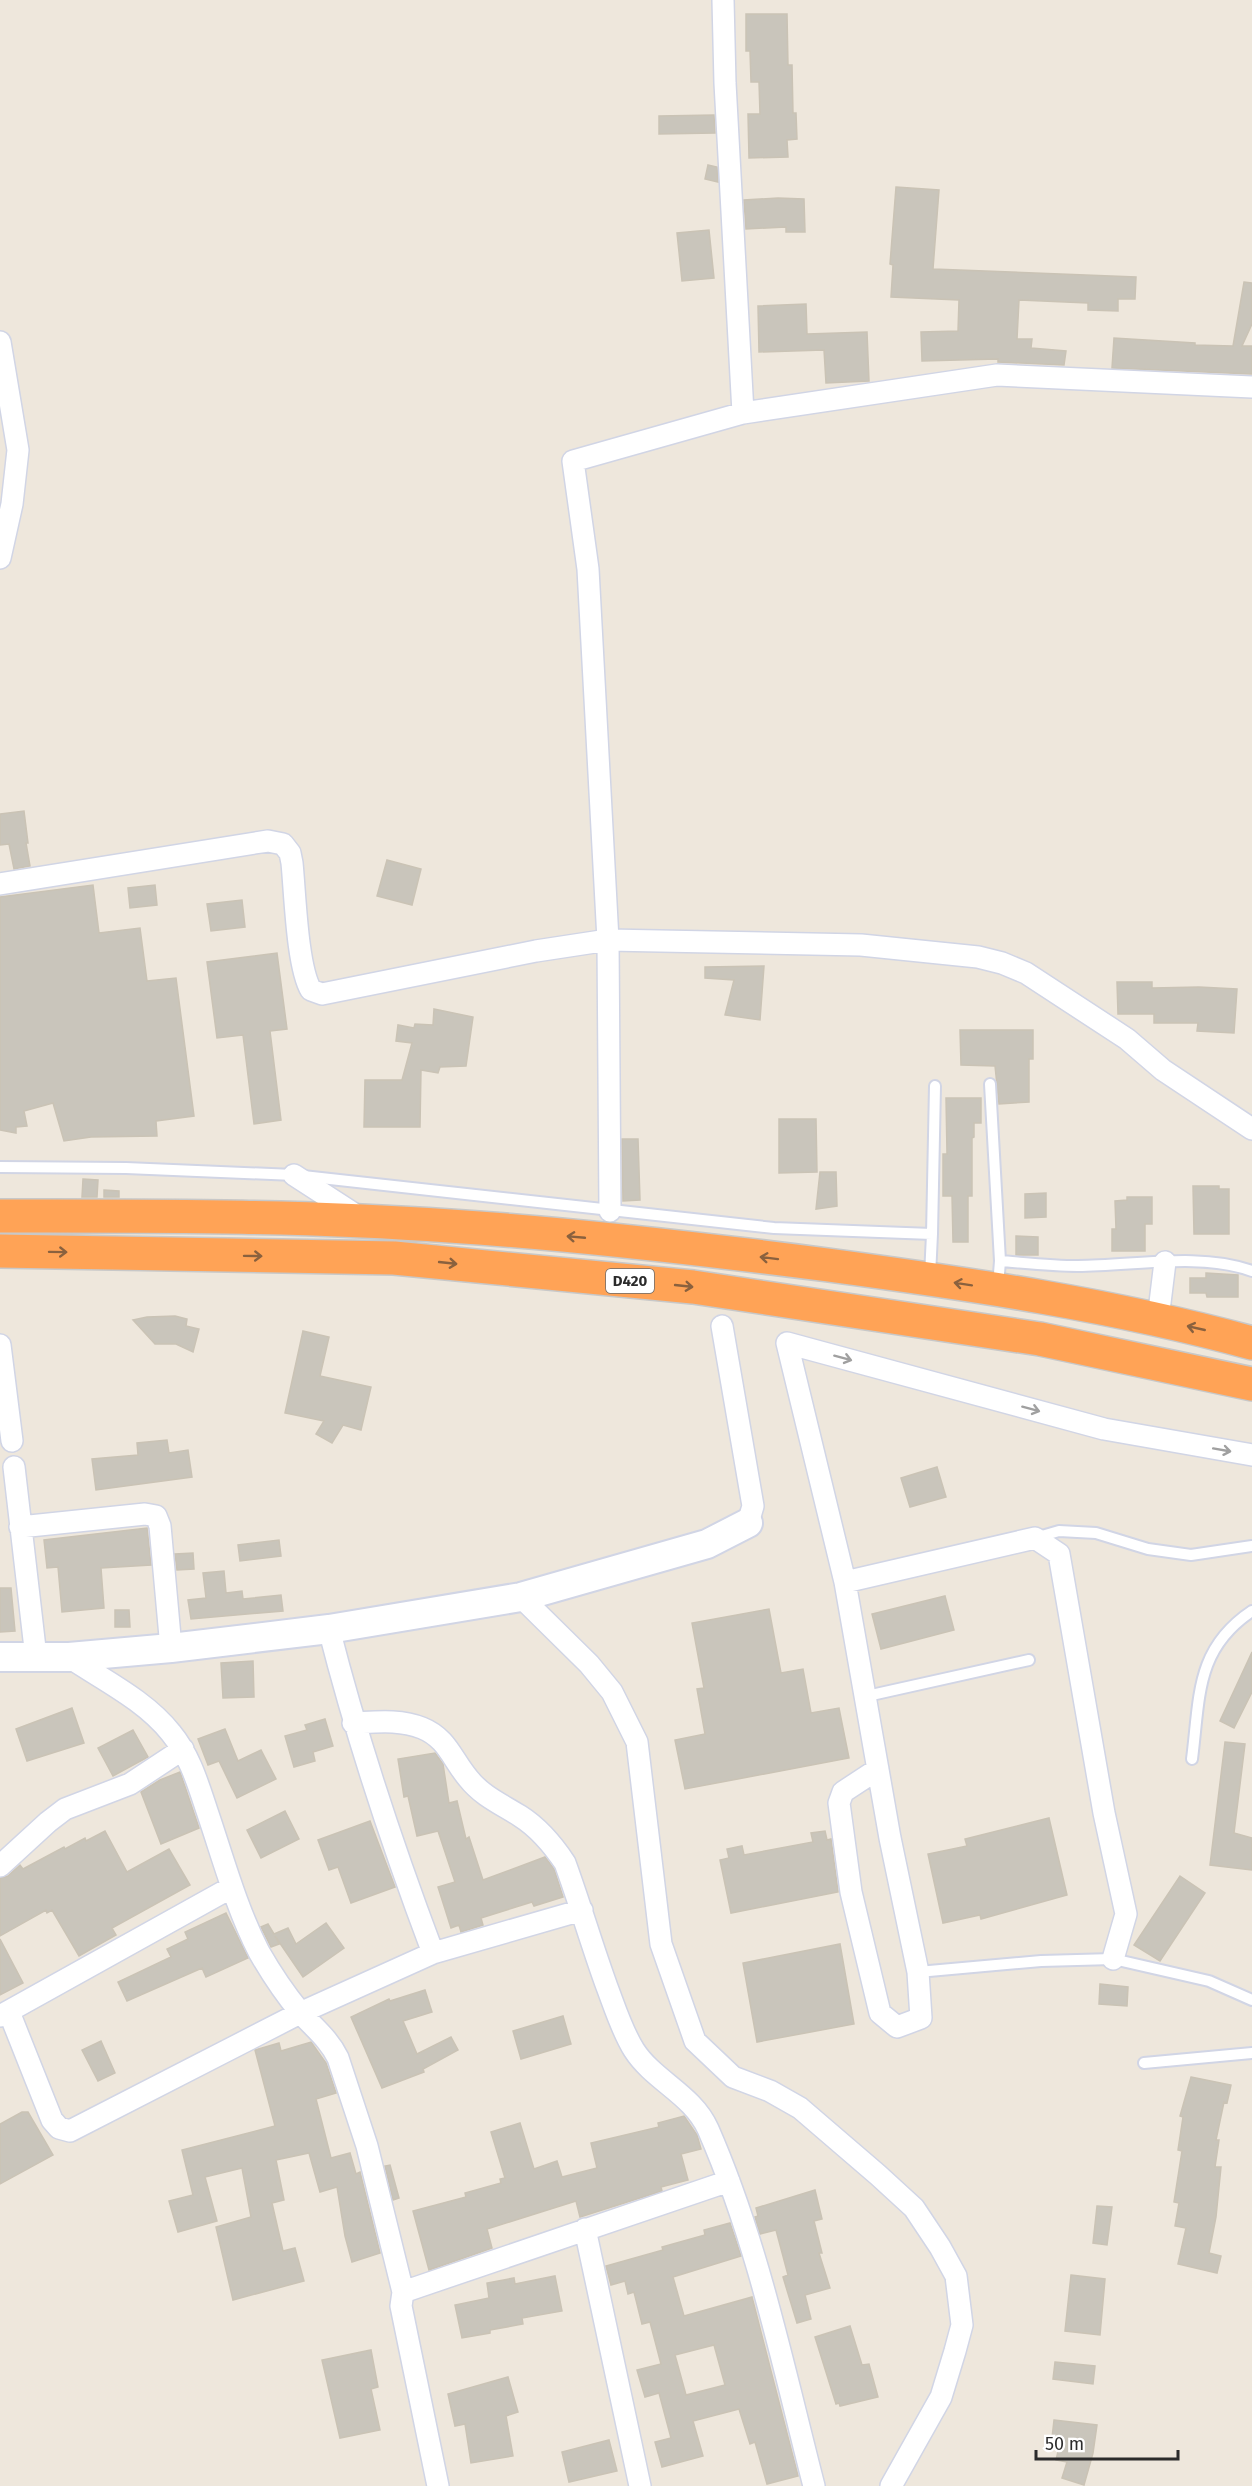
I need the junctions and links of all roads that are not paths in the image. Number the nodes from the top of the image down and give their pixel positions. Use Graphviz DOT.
graph roads {
  1 [pos="723,0"];
  2 [pos="0,342"];
  3 [pos="1252,387"];
  4 [pos="743,413"];
  5 [pos="0,558"];
  6 [pos="0,884"];
  7 [pos="608,939"];
  8 [pos="990,1084"];
  9 [pos="935,1086"];
  10 [pos="1252,1129"];
  11 [pos="0,1167"];
  12 [pos="294,1175"];
  13 [pos="610,1211"];
  14 [pos="0,1216"];
  15 [pos="368,1222"];
  16 [pos="932,1234"];
  17 [pos="0,1251"];
  18 [pos="1165,1262"];
  19 [pos="1252,1271"];
  20 [pos="999,1275"];
  21 [pos="930,1278"];
  22 [pos="1158,1319"];
  23 [pos="722,1326"];
  24 [pos="1252,1343"];
  25 [pos="0,1346"];
  26 [pos="1252,1384"];
  27 [pos="4,1409"];
  28 [pos="12,1441"];
  29 [pos="1252,1455"];
  30 [pos="14,1467"];
  31 [pos="748,1523"];
  32 [pos="20,1527"];
  33 [pos="1035,1538"];
  34 [pos="1252,1546"];
  35 [pos="845,1582"];
  36 [pos="521,1597"];
  37 [pos="1252,1611"];
  38 [pos="328,1629"];
  39 [pos="171,1648"];
  40 [pos="69,1657"];
  41 [pos="12,1659"];
  42 [pos="1029,1660"];
  43 [pos="867,1696"];
  44 [pos="353,1723"];
  45 [pos="183,1749"];
  46 [pos="1192,1759"];
  47 [pos="878,1769"];
  48 [pos="0,1866"];
  49 [pos="232,1887"];
  50 [pos="582,1910"];
  51 [pos="433,1953"];
  52 [pos="1113,1959"];
  53 [pos="918,1972"];
  54 [pos="1252,2000"];
  55 [pos="300,2013"];
  56 [pos="4,2014"];
  57 [pos="1252,2053"];
  58 [pos="1144,2063"];
  59 [pos="729,2181"];
  60 [pos="585,2229"];
  61 [pos="403,2292"];
  62 [pos="438,2486"];
  63 [pos="640,2486"];
  64 [pos="814,2486"];
  65 [pos="891,2486"];
  1 -- 4 [label="street"];
  2 -- 5 [label="street"];
  3 -- 4 [label="street"];
  4 -- 7 [label="street"];
  6 -- 7 [label="street"];
  7 -- 10 [label="street"];
  7 -- 13 [label="street"];
  8 -- 20 [label="lane"];
  9 -- 16 [label="lane"];
  11 -- 12 [label="lane"];
  12 -- 13 [label="lane"];
  12 -- 15 [label="street"];
  13 -- 16 [label="lane"];
  14 -- 15 [label="highway, D420"];
  21 -- 15 [label="highway, D420, one-way"];
  16 -- 21 [label="lane"];
  17 -- 26 [label="highway, D420, one-way"];
  18 -- 19 [label="lane"];
  18 -- 20 [label="lane"];
  18 -- 22 [label="street"];
  20 -- 21 [label="highway, D420, one-way"];
  20 -- 22 [label="highway, D420"];
  24 -- 22 [label="highway, D420, one-way"];
  23 -- 31 [label="street"];
  25 -- 27 [label="street"];
  27 -- 28 [label="street"];
  35 -- 29 [label="street, one-way"];
  30 -- 32 [label="street"];
  31 -- 36 [label="street"];
  32 -- 39 [label="street"];
  32 -- 41 [label="street"];
  33 -- 34 [label="lane"];
  33 -- 35 [label="street"];
  33 -- 52 [label="street"];
  35 -- 43 [label="street"];
  36 -- 38 [label="street"];
  36 -- 65 [label="street"];
  37 -- 46 [label="lane"];
  38 -- 39 [label="street"];
  38 -- 44 [label="street"];
  39 -- 40 [label="street"];
  40 -- 41 [label="street"];
  40 -- 45 [label="street"];
  42 -- 43 [label="lane"];
  43 -- 47 [label="street"];
  44 -- 50 [label="street"];
  44 -- 51 [label="street"];
  45 -- 48 [label="street"];
  45 -- 49 [label="street"];
  47 -- 53 [label="street"];
  47 -- 53 [label="street"];
  49 -- 55 [label="street"];
  49 -- 56 [label="street"];
  50 -- 51 [label="street"];
  50 -- 59 [label="street"];
  51 -- 55 [label="street"];
  52 -- 53 [label="lane"];
  52 -- 54 [label="lane"];
  55 -- 56 [label="street"];
  55 -- 61 [label="street"];
  57 -- 58 [label="lane"];
  59 -- 60 [label="street"];
  59 -- 64 [label="street"];
  60 -- 61 [label="street"];
  60 -- 63 [label="street"];
  61 -- 62 [label="street"];
}
